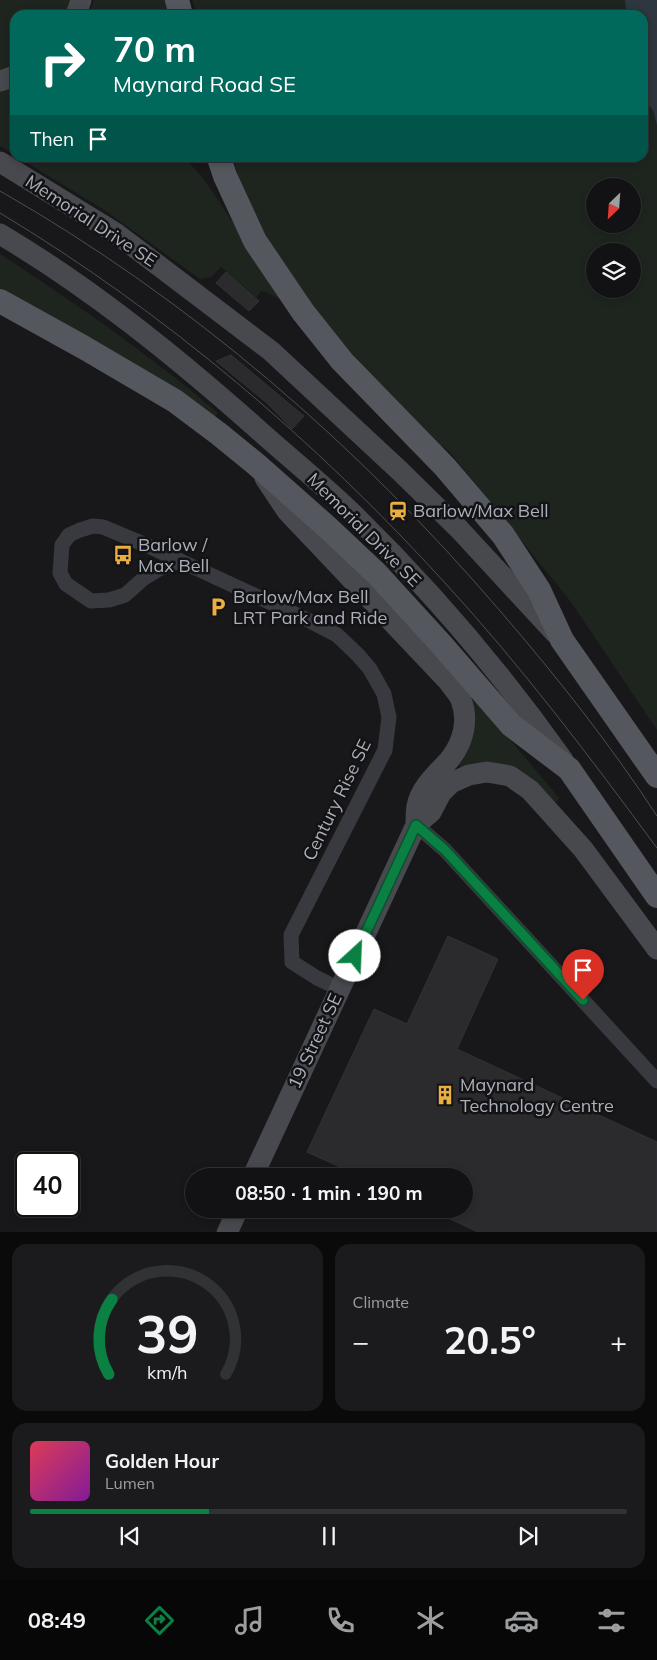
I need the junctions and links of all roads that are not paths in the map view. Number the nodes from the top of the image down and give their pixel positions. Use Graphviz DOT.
graph roads {
  1 [pos="0,162"];
  2 [pos="221,162"];
  3 [pos="0,234"];
  4 [pos="0,301"];
  5 [pos="257,465"];
  6 [pos="180,561"];
  7 [pos="562,640"];
  8 [pos="569,769"];
  9 [pos="657,776"];
  10 [pos="416,825"];
  11 [pos="657,896"];
  12 [pos="657,949"];
  13 [pos="340,989"];
  14 [pos="657,1081"];
  15 [pos="257,1168"];
  16 [pos="234,1218"];
  17 [pos="227,1232"];
  1 -- 7 [label="main road, Memorial Drive SE"];
  2 -- 7 [label="main road"];
  3 -- 8 [label="main road, Memorial Drive SE"];
  4 -- 5 [label="main road"];
  5 -- 8 [label="main road"];
  5 -- 10 [label="main road"];
  6 -- 6 [label="street, Century Rise SE"];
  6 -- 13 [label="street, Century Rise SE"];
  7 -- 9 [label="main road, Memorial Drive SE"];
  8 -- 11 [label="main road, Memorial Drive SE"];
  10 -- 12 [label="main road"];
  10 -- 13 [label="main road, 19 Street SE"];
  10 -- 14 [label="street"];
  13 -- 15 [label="main road, 19 Street SE"];
  16 -- 17 [label="main road"];
}
